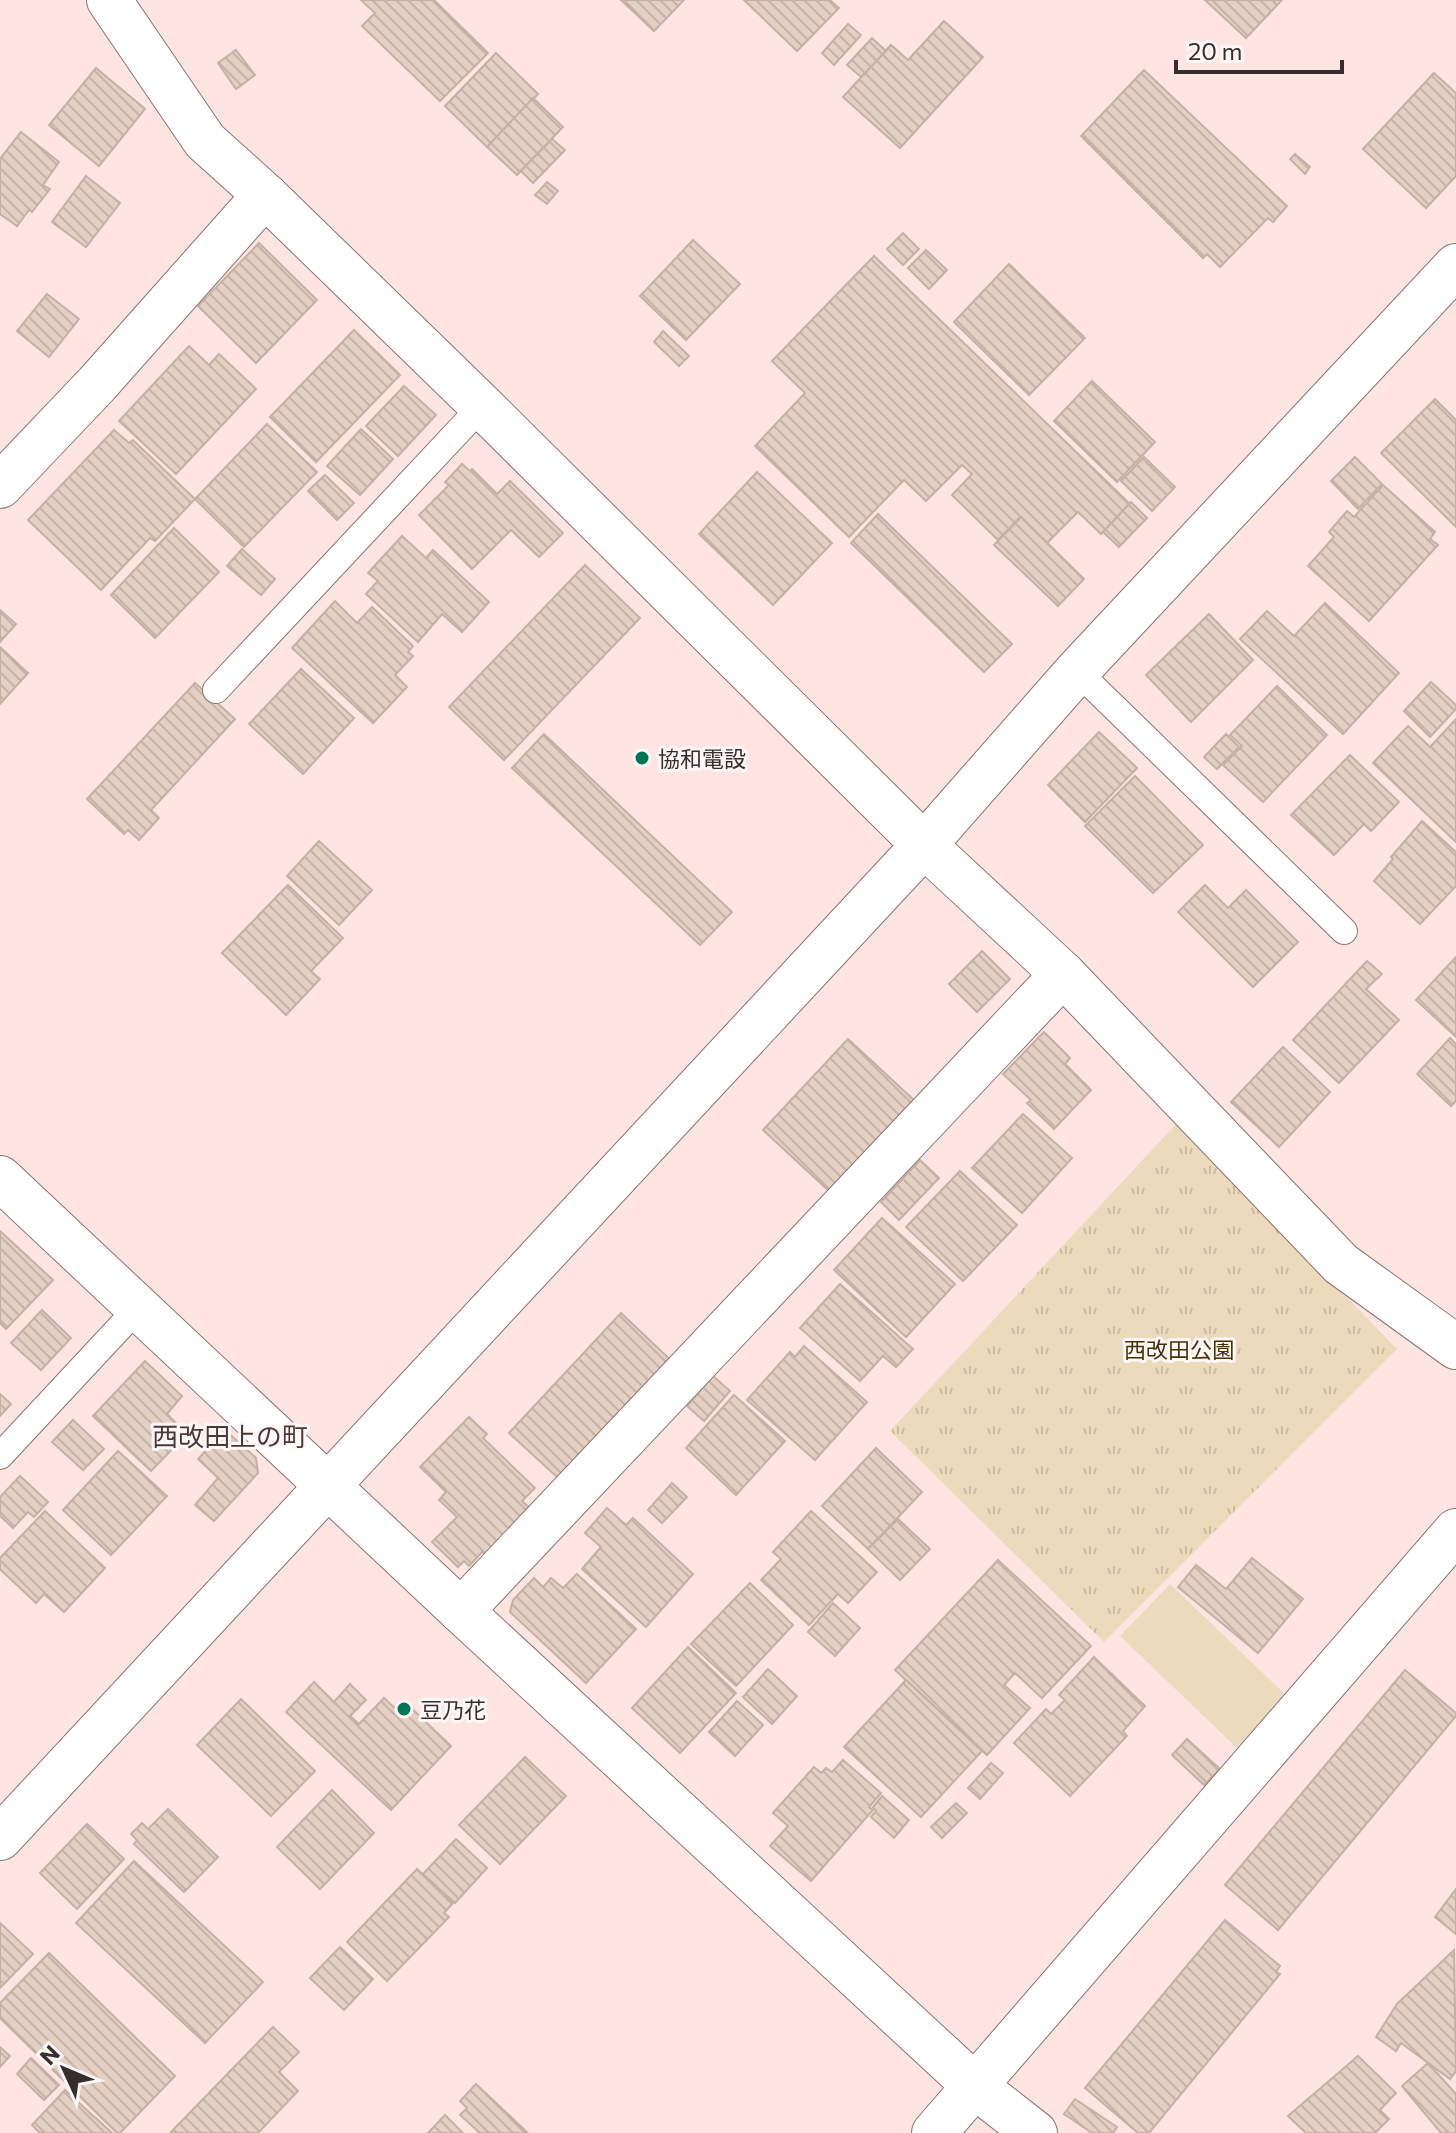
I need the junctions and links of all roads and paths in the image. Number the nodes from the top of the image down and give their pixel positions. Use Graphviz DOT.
graph roads {
  1 [pos="109,0"];
  2 [pos="265,195"];
  3 [pos="1456,266"];
  4 [pos="482,406"];
  5 [pos="0,486"];
  6 [pos="1077,671"];
  7 [pos="216,690"];
  8 [pos="924,845"];
  9 [pos="1344,931"];
  10 [pos="1063,974"];
  11 [pos="0,1178"];
  12 [pos="137,1309"];
  13 [pos="1456,1347"];
  14 [pos="0,1456"];
  15 [pos="326,1484"];
  16 [pos="1456,1531"];
  17 [pos="461,1611"];
  18 [pos="0,1838"];
  19 [pos="976,2087"];
  20 [pos="934,2133"];
  21 [pos="1035,2133"];
  1 -- 2 [label="street"];
  2 -- 4 [label="street"];
  2 -- 5 [label="street"];
  3 -- 6 [label="street"];
  4 -- 7 [label="lane"];
  4 -- 8 [label="street"];
  6 -- 8 [label="street"];
  6 -- 9 [label="lane"];
  8 -- 10 [label="street"];
  8 -- 15 [label="street"];
  10 -- 13 [label="street"];
  10 -- 17 [label="street"];
  11 -- 12 [label="street"];
  12 -- 14 [label="lane"];
  12 -- 15 [label="street"];
  15 -- 17 [label="street"];
  15 -- 18 [label="street"];
  16 -- 19 [label="street"];
  17 -- 19 [label="street"];
  19 -- 20 [label="street"];
  19 -- 21 [label="street"];
}
